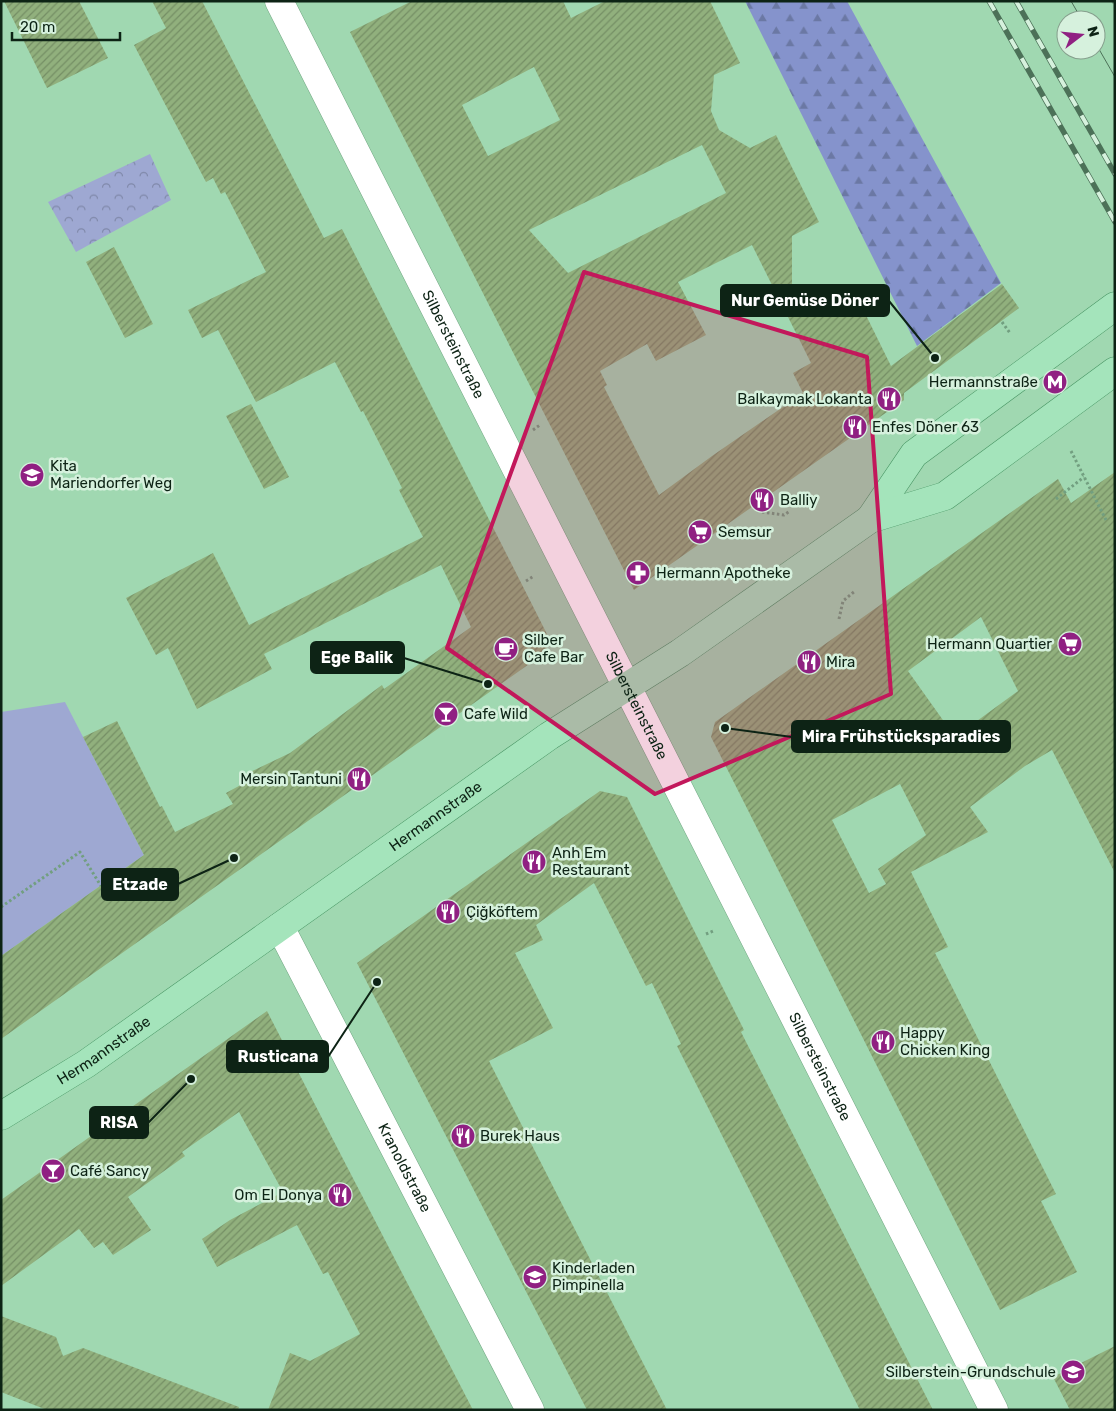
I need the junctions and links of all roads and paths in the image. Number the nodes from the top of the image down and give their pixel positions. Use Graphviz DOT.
graph roads {
  1 [pos="279,1"];
  2 [pos="1113,1"];
  3 [pos="1115,5"];
  4 [pos="1115,306"];
  5 [pos="1002,322"];
  6 [pos="1010,333"];
  7 [pos="1115,371"];
  8 [pos="540,425"];
  9 [pos="530,431"];
  10 [pos="1071,451"];
  11 [pos="1084,478"];
  12 [pos="1056,499"];
  13 [pos="790,511"];
  14 [pos="762,512"];
  15 [pos="870,518"];
  16 [pos="1106,520"];
  17 [pos="537,574"];
  18 [pos="526,581"];
  19 [pos="855,592"];
  20 [pos="839,619"];
  21 [pos="627,686"];
  22 [pos="101,886"];
  23 [pos="1,907"];
  24 [pos="280,927"];
  25 [pos="714,930"];
  26 [pos="706,934"];
  27 [pos="1,1116"];
  28 [pos="530,1410"];
  29 [pos="994,1410"];
  1 -- 21 [label="street, Silbersteinstraße"];
  2 -- 3 [label="path"];
  4 -- 15 [label="main road, Hermannstraße"];
  5 -- 6 [label="path"];
  7 -- 15 [label="main road, Hermannstraße"];
  8 -- 9 [label="path"];
  10 -- 11 [label="path"];
  11 -- 12 [label="path"];
  11 -- 16 [label="path"];
  13 -- 14 [label="path"];
  15 -- 21 [label="main road, Hermannstraße"];
  17 -- 18 [label="path"];
  19 -- 20 [label="path"];
  21 -- 24 [label="main road, Hermannstraße"];
  21 -- 29 [label="street, Silbersteinstraße"];
  22 -- 23 [label="path"];
  24 -- 27 [label="main road, Hermannstraße"];
  24 -- 28 [label="street, Kranoldstraße"];
  25 -- 26 [label="path"];
}
